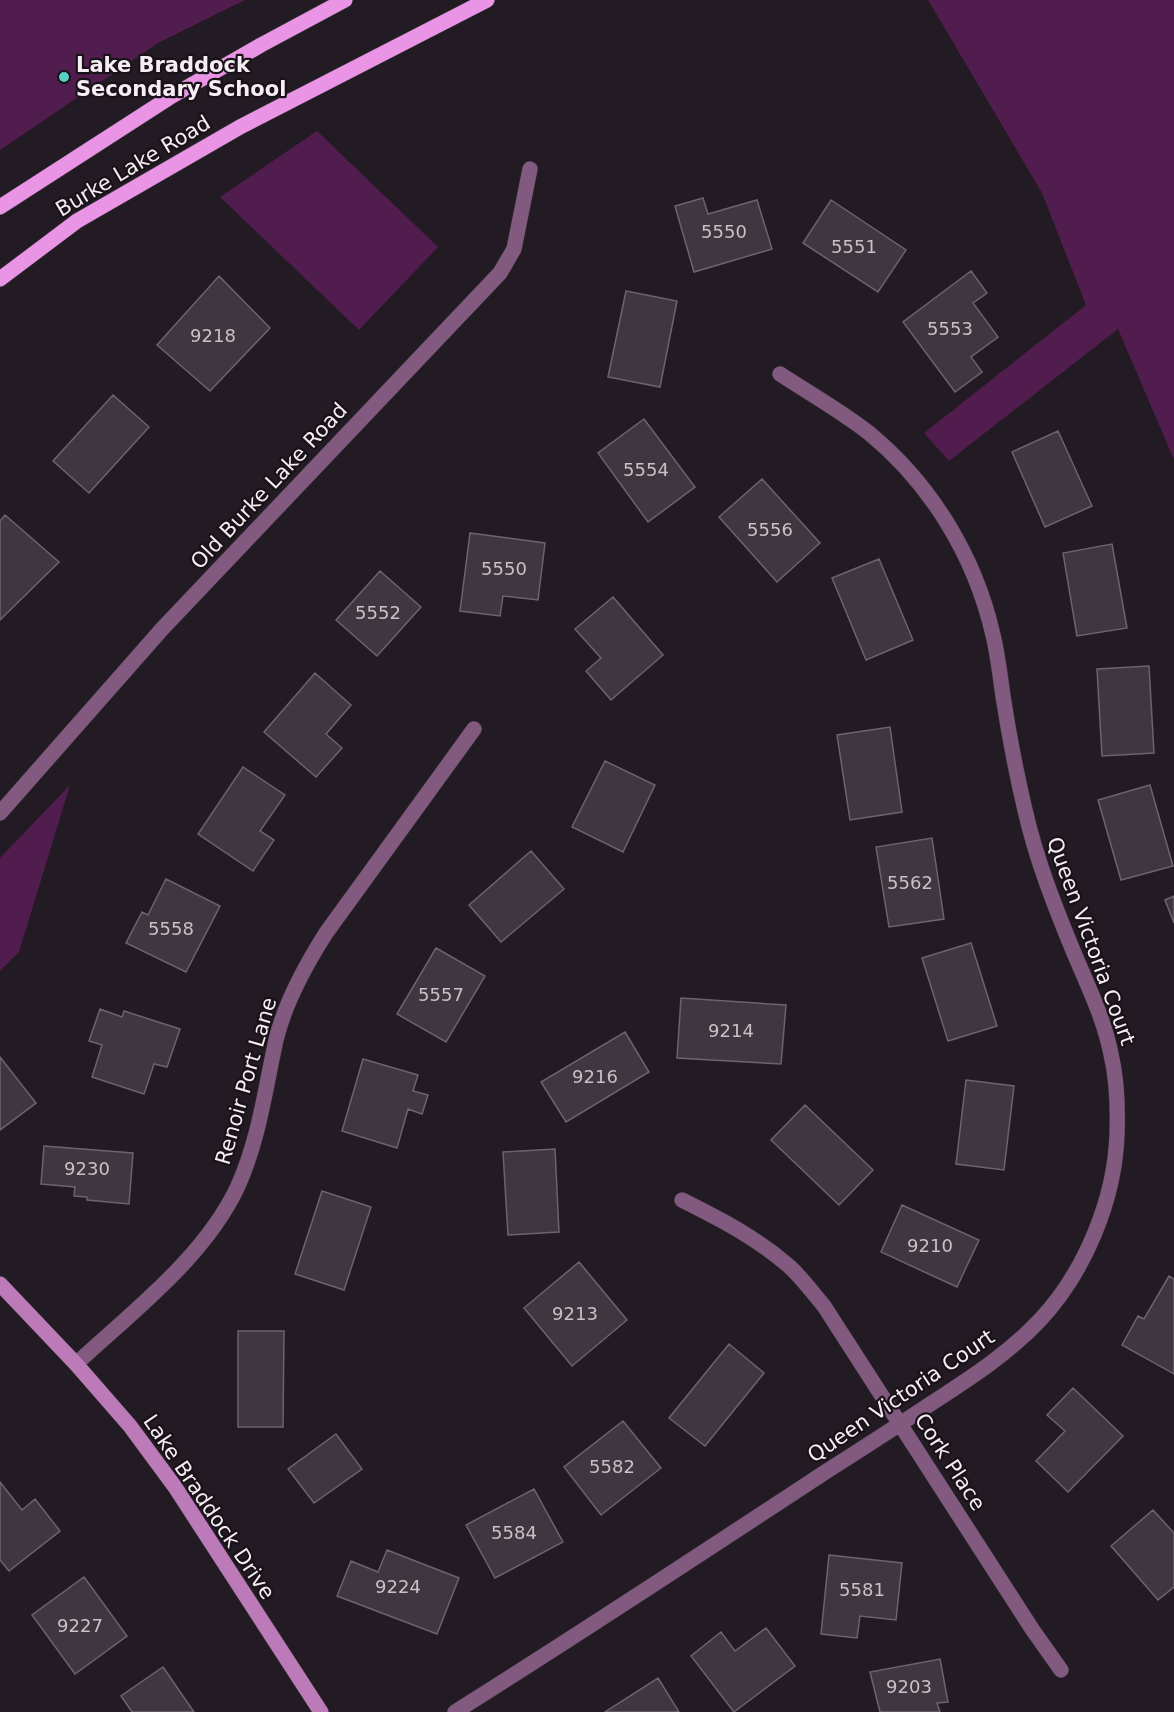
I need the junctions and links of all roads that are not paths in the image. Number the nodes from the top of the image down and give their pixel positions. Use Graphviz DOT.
graph roads {
  1 [pos="345,0"];
  2 [pos="487,0"];
  3 [pos="530,170"];
  4 [pos="0,207"];
  5 [pos="0,279"];
  6 [pos="780,374"];
  7 [pos="474,729"];
  8 [pos="0,813"];
  9 [pos="682,1200"];
  10 [pos="0,1284"];
  11 [pos="76,1364"];
  12 [pos="900,1424"];
  13 [pos="1061,1670"];
  14 [pos="321,1712"];
  15 [pos="455,1712"];
  1 -- 4 [label="main road, Burke Lake Road"];
  2 -- 5 [label="main road, Burke Lake Road"];
  3 -- 8 [label="street, Old Burke Lake Road"];
  6 -- 12 [label="street, Queen Victoria Court"];
  7 -- 11 [label="street, Renoir Port Lane"];
  9 -- 12 [label="street, Cork Place"];
  10 -- 11 [label="street, Lake Braddock Drive"];
  11 -- 14 [label="street, Lake Braddock Drive"];
  12 -- 13 [label="street, Cork Place"];
  12 -- 15 [label="street, Queen Victoria Court"];
}
